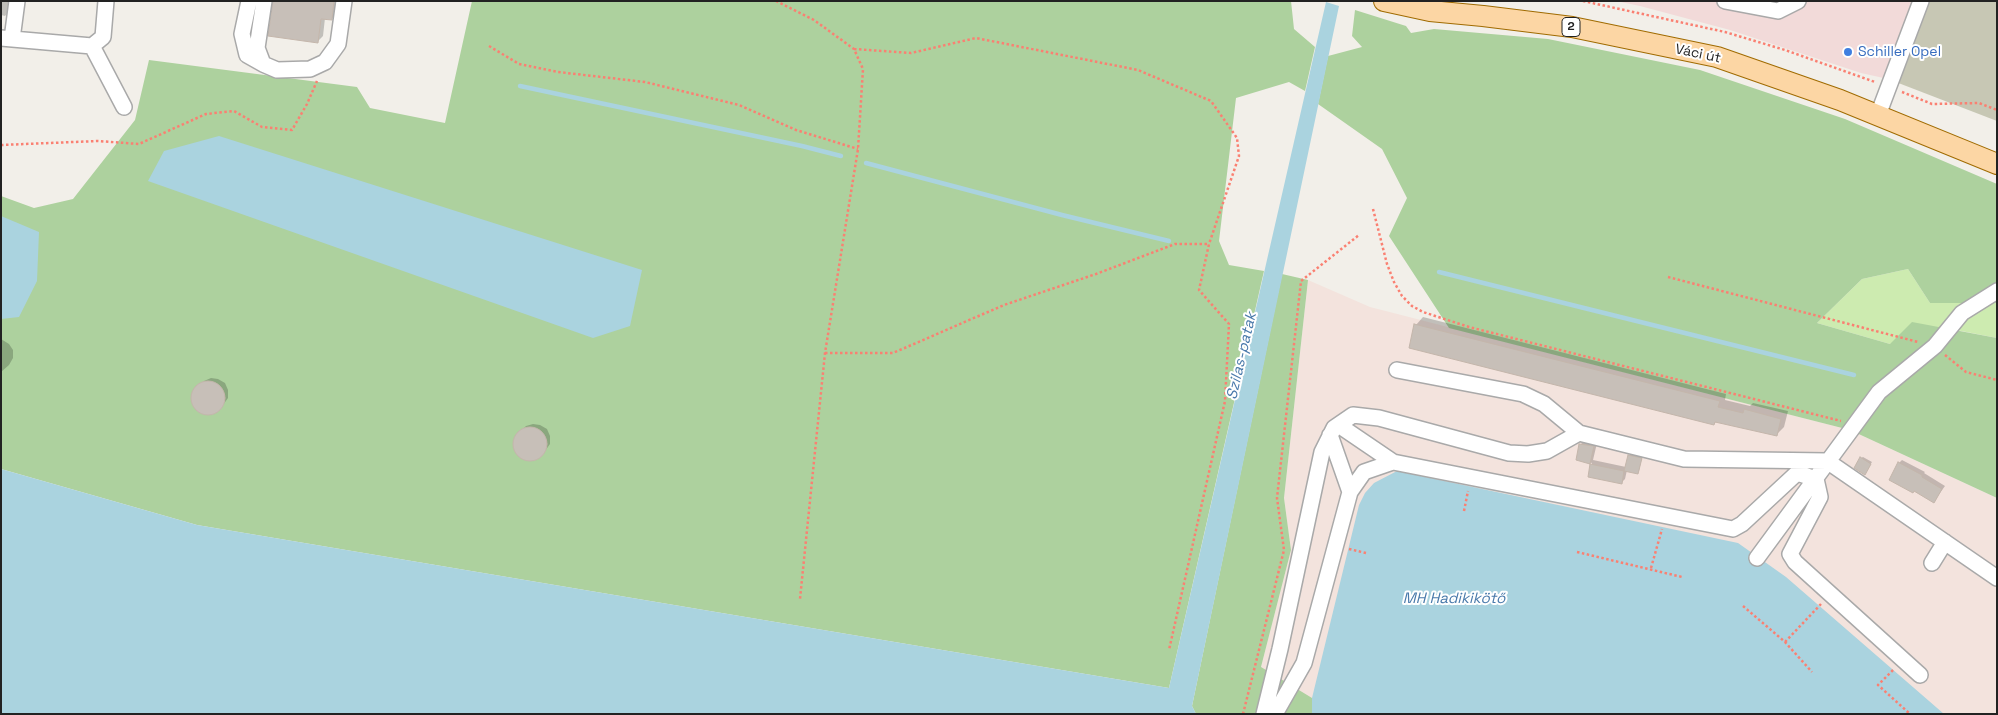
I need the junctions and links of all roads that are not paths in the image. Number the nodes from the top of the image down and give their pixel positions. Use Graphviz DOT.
graph roads {
  1 [pos="17,1"];
  2 [pos="106,1"];
  3 [pos="249,1"];
  4 [pos="264,1"];
  5 [pos="344,1"];
  6 [pos="1384,1"];
  7 [pos="1724,1"];
  8 [pos="1798,1"];
  9 [pos="1921,1"];
  10 [pos="1741,3"];
  11 [pos="1415,5"];
  12 [pos="7,38"];
  13 [pos="92,46"];
  14 [pos="263,64"];
  15 [pos="124,107"];
  16 [pos="1878,115"];
  17 [pos="1997,164"];
  18 [pos="1997,291"];
  19 [pos="1398,370"];
  20 [pos="1335,430"];
  21 [pos="1579,433"];
  22 [pos="1827,461"];
  23 [pos="1393,462"];
  24 [pos="1816,479"];
  25 [pos="1350,492"];
  26 [pos="1945,542"];
  27 [pos="1757,558"];
  28 [pos="1932,563"];
  29 [pos="1997,578"];
  30 [pos="1920,675"];
  31 [pos="1264,714"];
  32 [pos="1275,714"];
  1 -- 12 [label="lane"];
  2 -- 13 [label="lane"];
  3 -- 14 [label="lane"];
  4 -- 14 [label="lane"];
  5 -- 14 [label="lane"];
  6 -- 11 [label="main road, Váci út / 2"];
  7 -- 10 [label="lane"];
  8 -- 10 [label="lane"];
  9 -- 16 [label="lane"];
  11 -- 16 [label="main road, Váci út / 2"];
  12 -- 13 [label="lane"];
  13 -- 15 [label="lane"];
  16 -- 17 [label="main road, Váci út / 2"];
  18 -- 22 [label="lane"];
  19 -- 21 [label="lane"];
  20 -- 21 [label="lane"];
  20 -- 23 [label="lane"];
  20 -- 25 [label="lane"];
  20 -- 31 [label="lane"];
  21 -- 22 [label="lane"];
  22 -- 24 [label="lane"];
  22 -- 26 [label="lane"];
  23 -- 24 [label="lane"];
  23 -- 25 [label="lane"];
  24 -- 27 [label="lane"];
  24 -- 30 [label="lane"];
  25 -- 32 [label="lane"];
  26 -- 28 [label="lane"];
  26 -- 29 [label="lane"];
}
